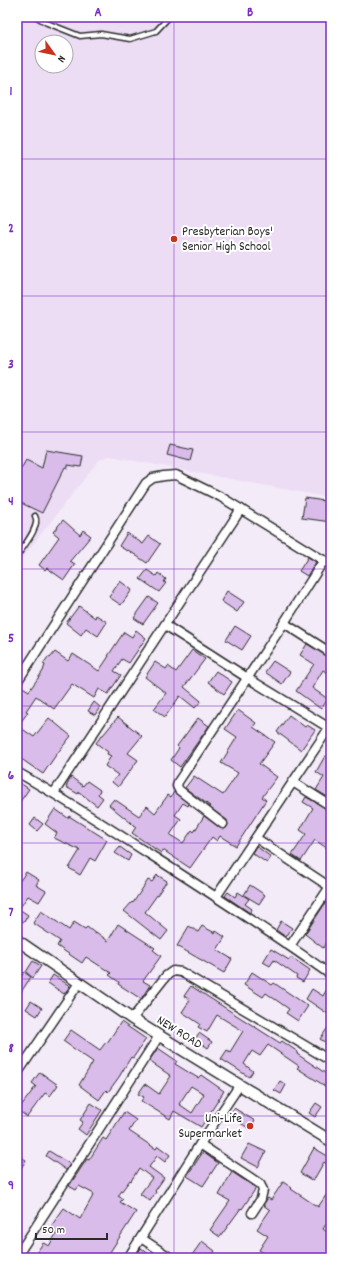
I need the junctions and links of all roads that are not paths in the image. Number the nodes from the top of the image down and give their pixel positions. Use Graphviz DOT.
graph roads {
  1 [pos="37,17"];
  2 [pos="169,17"];
  3 [pos="241,509"];
  4 [pos="35,516"];
  5 [pos="17,556"];
  6 [pos="327,563"];
  7 [pos="284,623"];
  8 [pos="165,625"];
  9 [pos="331,653"];
  10 [pos="246,678"];
  11 [pos="17,682"];
  12 [pos="330,728"];
  13 [pos="17,772"];
  14 [pos="293,782"];
  15 [pos="54,793"];
  16 [pos="331,806"];
  17 [pos="223,824"];
  18 [pos="256,838"];
  19 [pos="330,886"];
  20 [pos="216,897"];
  21 [pos="17,940"];
  22 [pos="290,946"];
  23 [pos="331,975"];
  24 [pos="79,983"];
  25 [pos="132,1019"];
  26 [pos="159,1036"];
  27 [pos="331,1061"];
  28 [pos="17,1074"];
  29 [pos="239,1086"];
  30 [pos="331,1141"];
  31 [pos="200,1144"];
  32 [pos="252,1213"];
  33 [pos="141,1238"];
  34 [pos="17,1256"];
  35 [pos="128,1258"];
  36 [pos="171,1258"];
  1 -- 2 [label="lane"];
  3 -- 6 [label="street"];
  3 -- 8 [label="street"];
  3 -- 11 [label="street"];
  4 -- 5 [label="lane"];
  6 -- 7 [label="street"];
  7 -- 9 [label="street"];
  7 -- 10 [label="street"];
  8 -- 10 [label="street"];
  8 -- 15 [label="street"];
  10 -- 12 [label="street"];
  10 -- 17 [label="street"];
  12 -- 14 [label="street"];
  13 -- 15 [label="street"];
  14 -- 16 [label="street"];
  14 -- 18 [label="street"];
  15 -- 20 [label="street"];
  18 -- 19 [label="street"];
  18 -- 20 [label="street"];
  19 -- 22 [label="street"];
  20 -- 22 [label="street"];
  21 -- 24 [label="street, NEW ROAD"];
  22 -- 23 [label="street"];
  24 -- 25 [label="street, NEW ROAD"];
  24 -- 28 [label="street"];
  25 -- 26 [label="street, NEW ROAD"];
  25 -- 27 [label="street"];
  26 -- 29 [label="street, NEW ROAD"];
  26 -- 34 [label="street"];
  29 -- 30 [label="street, NEW ROAD"];
  29 -- 31 [label="street"];
  31 -- 32 [label="street"];
  31 -- 33 [label="street"];
  33 -- 35 [label="street"];
  33 -- 36 [label="street"];
}
